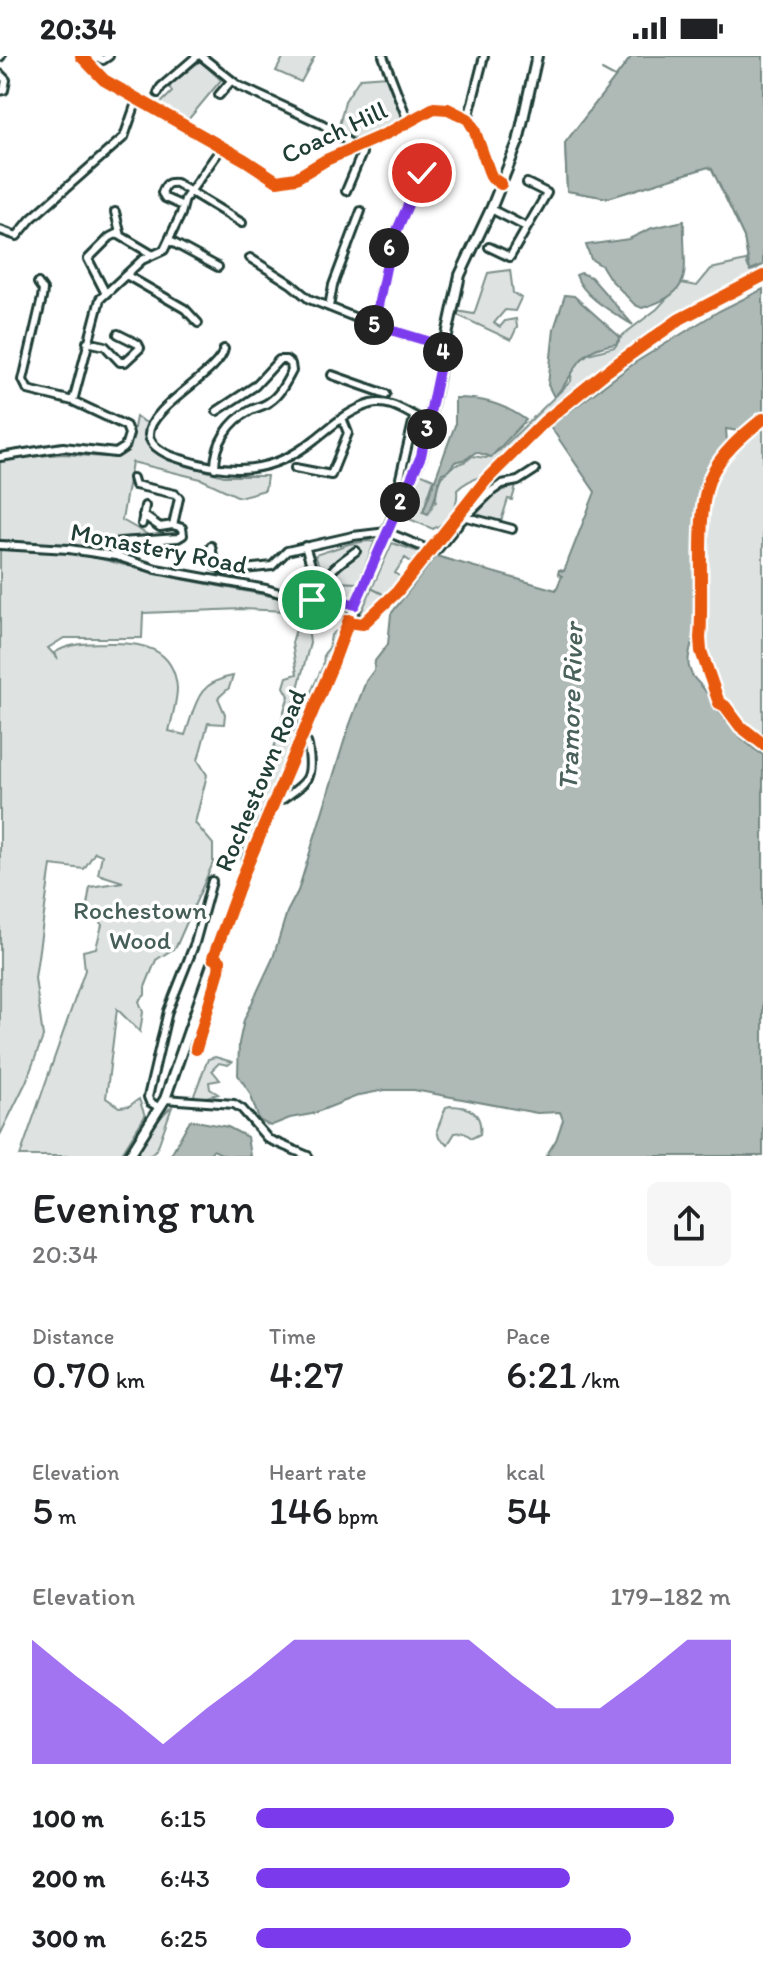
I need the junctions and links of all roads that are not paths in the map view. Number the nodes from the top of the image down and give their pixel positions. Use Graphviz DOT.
graph roads {
  1 [pos="81,56"];
  2 [pos="95,56"];
  3 [pos="109,56"];
  4 [pos="199,56"];
  5 [pos="383,56"];
  6 [pos="484,56"];
  7 [pos="537,56"];
  8 [pos="0,74"];
  9 [pos="231,81"];
  10 [pos="0,91"];
  11 [pos="158,93"];
  12 [pos="219,95"];
  13 [pos="137,100"];
  14 [pos="468,119"];
  15 [pos="408,121"];
  16 [pos="358,145"];
  17 [pos="222,147"];
  18 [pos="422,172"];
  19 [pos="527,183"];
  20 [pos="501,184"];
  21 [pos="346,191"];
  22 [pos="190,193"];
  23 [pos="183,206"];
  24 [pos="491,209"];
  25 [pos="361,211"];
  26 [pos="115,212"];
  27 [pos="242,223"];
  28 [pos="526,227"];
  29 [pos="0,230"];
  30 [pos="121,236"];
  31 [pos="170,241"];
  32 [pos="489,247"];
  33 [pos="153,255"];
  34 [pos="250,258"];
  35 [pos="218,267"];
  36 [pos="126,275"];
  37 [pos="38,283"];
  38 [pos="105,292"];
  39 [pos="329,307"];
  40 [pos="198,323"];
  41 [pos="374,325"];
  42 [pos="87,342"];
  43 [pos="121,346"];
  44 [pos="444,346"];
  45 [pos="224,349"];
  46 [pos="332,375"];
  47 [pos="370,388"];
  48 [pos="386,394"];
  49 [pos="73,401"];
  50 [pos="372,404"];
  51 [pos="217,411"];
  52 [pos="342,418"];
  53 [pos="414,418"];
  54 [pos="428,422"];
  55 [pos="34,451"];
  56 [pos="0,457"];
  57 [pos="36,460"];
  58 [pos="215,468"];
  59 [pos="295,468"];
  60 [pos="535,470"];
  61 [pos="133,478"];
  62 [pos="400,478"];
  63 [pos="145,506"];
  64 [pos="143,515"];
  65 [pos="467,517"];
  66 [pos="142,524"];
  67 [pos="173,525"];
  68 [pos="512,529"];
  69 [pos="387,532"];
  70 [pos="0,545"];
  71 [pos="211,546"];
  72 [pos="305,546"];
  73 [pos="356,551"];
  74 [pos="116,556"];
  75 [pos="313,571"];
  76 [pos="322,600"];
  77 [pos="355,605"];
  78 [pos="302,736"];
  79 [pos="276,797"];
  80 [pos="212,881"];
  81 [pos="163,1104"];
  82 [pos="129,1156"];
  83 [pos="308,1156"];
  1 -- 13 [label="street, Coach Hill"];
  2 -- 3 [label="street"];
  4 -- 9 [label="street"];
  4 -- 11 [label="street"];
  5 -- 15 [label="street"];
  6 -- 14 [label="street"];
  7 -- 20 [label="main road"];
  8 -- 10 [label="street"];
  9 -- 12 [label="street"];
  9 -- 16 [label="street"];
  13 -- 17 [label="street, Coach Hill"];
  13 -- 29 [label="street"];
  14 -- 15 [label="street, Coach Hill"];
  14 -- 20 [label="street"];
  15 -- 16 [label="street, Coach Hill"];
  16 -- 17 [label="street, Coach Hill"];
  16 -- 21 [label="street"];
  17 -- 22 [label="street"];
  18 -- 41 [label="street"];
  19 -- 28 [label="street"];
  20 -- 24 [label="main road"];
  22 -- 23 [label="street"];
  22 -- 23 [label="street"];
  22 -- 27 [label="street"];
  23 -- 31 [label="street"];
  24 -- 28 [label="street"];
  24 -- 44 [label="main road"];
  25 -- 39 [label="street"];
  26 -- 30 [label="street"];
  28 -- 32 [label="street"];
  30 -- 33 [label="street"];
  30 -- 38 [label="street"];
  31 -- 33 [label="street"];
  31 -- 35 [label="street"];
  33 -- 36 [label="street"];
  34 -- 39 [label="street"];
  36 -- 38 [label="street"];
  36 -- 40 [label="street"];
  37 -- 49 [label="street"];
  38 -- 42 [label="street"];
  39 -- 41 [label="street"];
  41 -- 44 [label="street"];
  42 -- 43 [label="street"];
  42 -- 49 [label="street"];
  44 -- 54 [label="main road"];
  45 -- 58 [label="street"];
  46 -- 47 [label="street"];
  47 -- 48 [label="street"];
  47 -- 50 [label="street"];
  49 -- 55 [label="street"];
  50 -- 52 [label="street"];
  50 -- 53 [label="street"];
  51 -- 58 [label="street"];
  52 -- 58 [label="street"];
  52 -- 59 [label="street"];
  53 -- 54 [label="street"];
  53 -- 62 [label="street"];
  54 -- 69 [label="main road"];
  55 -- 56 [label="street"];
  55 -- 57 [label="street"];
  60 -- 65 [label="street"];
  61 -- 67 [label="street"];
  63 -- 64 [label="street"];
  64 -- 66 [label="street"];
  64 -- 67 [label="street"];
  65 -- 68 [label="street"];
  65 -- 69 [label="street"];
  67 -- 74 [label="street"];
  69 -- 72 [label="street"];
  69 -- 77 [label="main road"];
  70 -- 74 [label="street, Monastery Road"];
  71 -- 72 [label="street"];
  72 -- 75 [label="street"];
  73 -- 76 [label="street"];
  74 -- 76 [label="street, Monastery Road"];
  76 -- 77 [label="street, Monastery Road"];
  77 -- 78 [label="main road, Rochestown Road"];
  78 -- 79 [label="main road, Rochestown Road"];
  78 -- 79 [label="street"];
  79 -- 81 [label="main road, Rochestown Road"];
  80 -- 81 [label="street"];
  81 -- 82 [label="main road"];
  81 -- 83 [label="street"];
}
